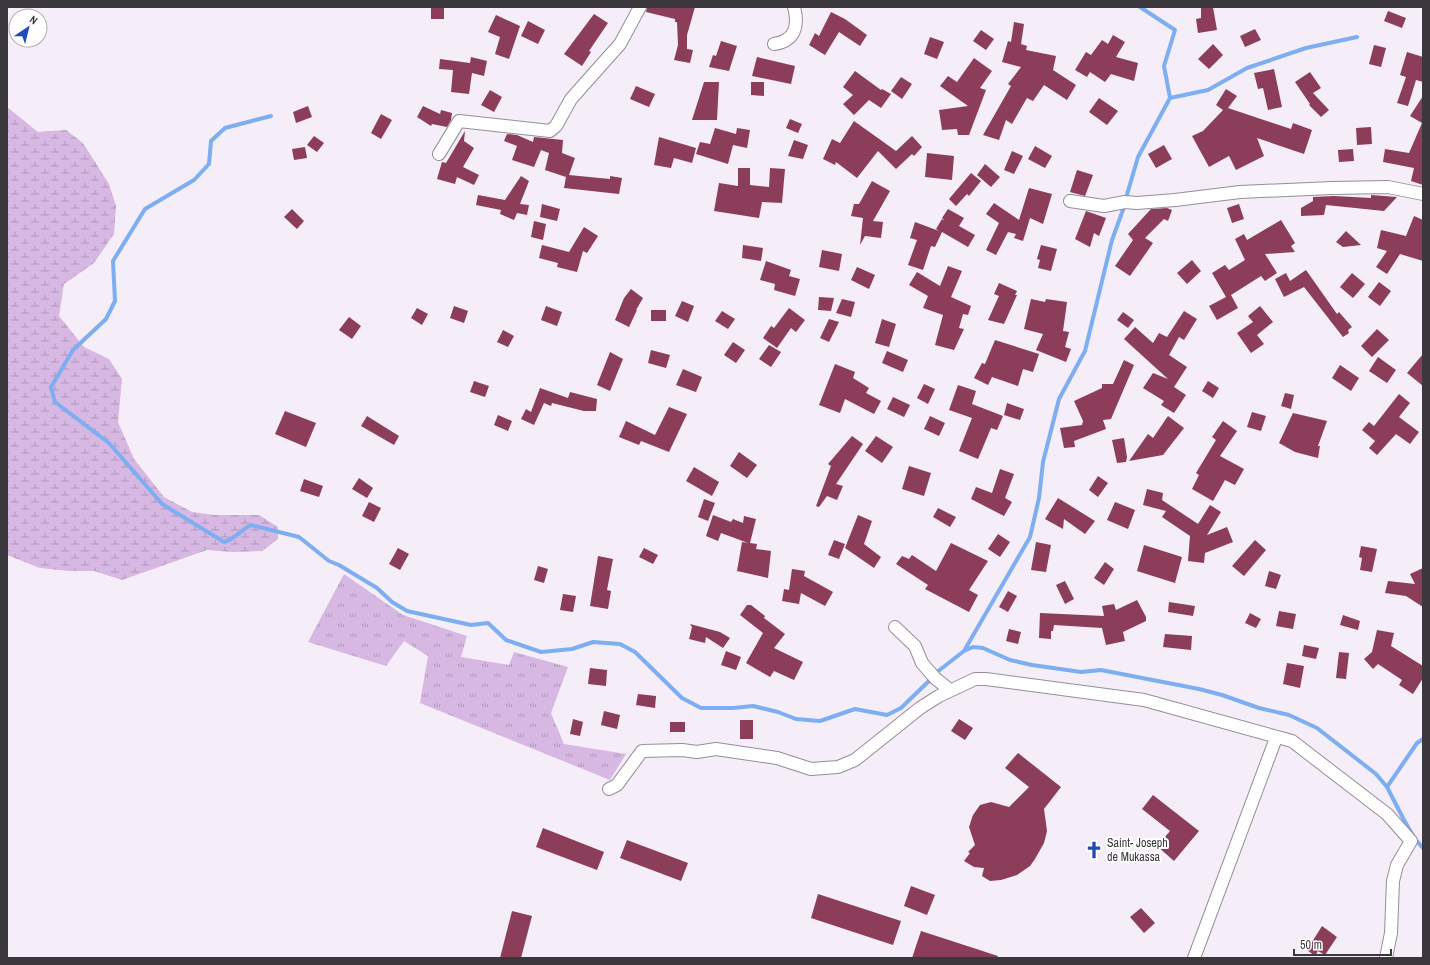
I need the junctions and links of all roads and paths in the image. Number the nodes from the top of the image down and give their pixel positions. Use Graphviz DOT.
graph roads {
  1 [pos="640,7"];
  2 [pos="794,7"];
  3 [pos="774,44"];
  4 [pos="439,154"];
  5 [pos="1423,194"];
  6 [pos="1070,201"];
  7 [pos="895,627"];
  8 [pos="950,690"];
  9 [pos="1276,738"];
  10 [pos="609,789"];
  11 [pos="1194,958"];
  12 [pos="1386,958"];
  1 -- 4 [label="street"];
  2 -- 3 [label="street"];
  5 -- 6 [label="street"];
  7 -- 8 [label="street"];
  8 -- 9 [label="street"];
  8 -- 10 [label="street"];
  9 -- 11 [label="street"];
  9 -- 12 [label="street"];
}
